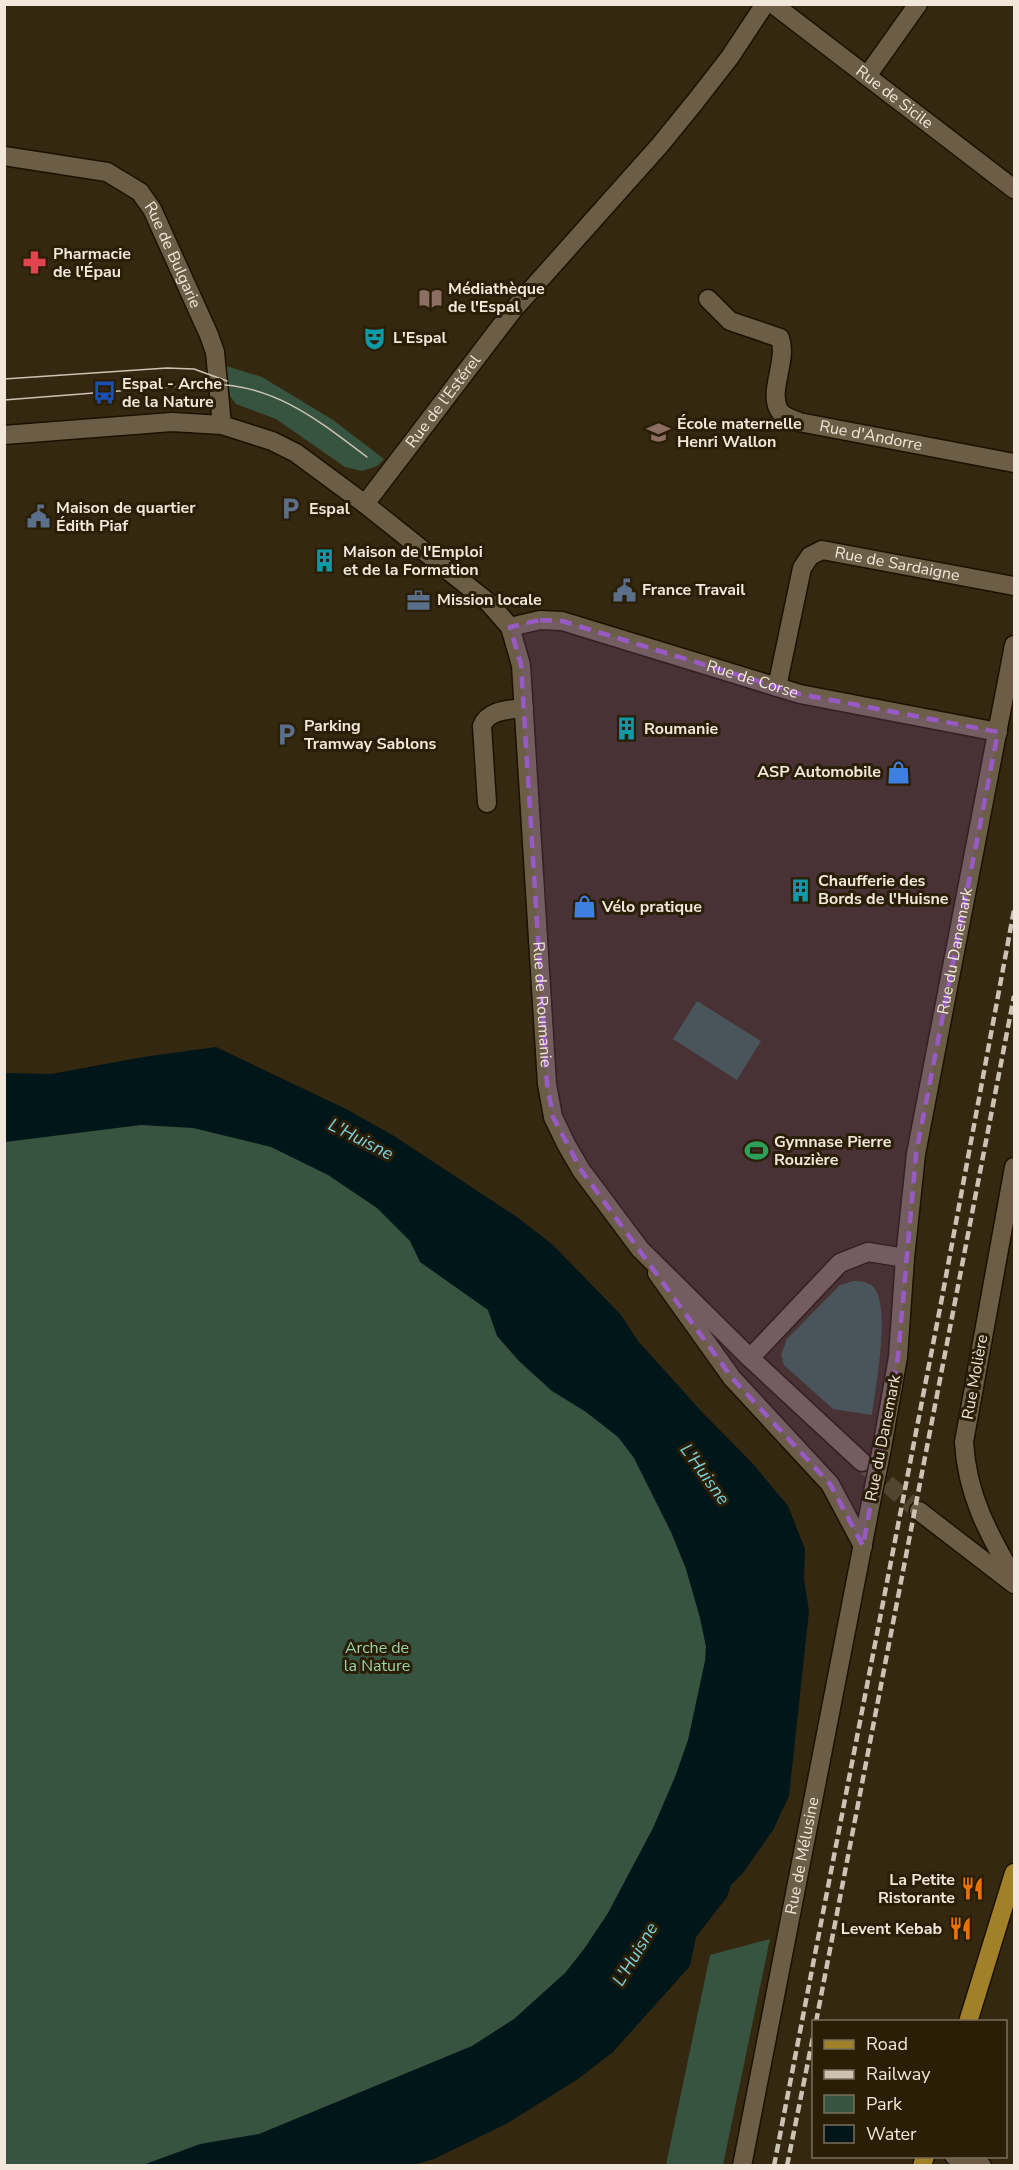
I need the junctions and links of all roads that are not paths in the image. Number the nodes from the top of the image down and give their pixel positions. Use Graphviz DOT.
graph roads {
  1 [pos="765,4"];
  2 [pos="773,4"];
  3 [pos="918,4"];
  4 [pos="867,76"];
  5 [pos="4,156"];
  6 [pos="1014,189"];
  7 [pos="708,299"];
  8 [pos="222,425"];
  9 [pos="4,435"];
  10 [pos="1014,463"];
  11 [pos="365,504"];
  12 [pos="1014,586"];
  13 [pos="510,627"];
  14 [pos="1014,645"];
  15 [pos="777,687"];
  16 [pos="524,708"];
  17 [pos="998,732"];
  18 [pos="487,803"];
  19 [pos="1014,1167"];
  20 [pos="640,1250"];
  21 [pos="905,1258"];
  22 [pos="750,1358"];
  23 [pos="858,1459"];
  24 [pos="919,1511"];
  25 [pos="863,1546"];
  26 [pos="1014,1578"];
  27 [pos="1014,1584"];
  28 [pos="1014,1873"];
  29 [pos="969,2020"];
  30 [pos="957,2158"];
  31 [pos="742,2166"];
  32 [pos="982,2166"];
  1 -- 11 [label="street, Rue de l'Estérel"];
  2 -- 4 [label="street, Rue de Sicile"];
  3 -- 4 [label="street"];
  4 -- 6 [label="street, Rue de Sicile"];
  5 -- 8 [label="street, Rue de Bulgarie"];
  7 -- 10 [label="street, Rue d'Andorre"];
  8 -- 9 [label="street"];
  8 -- 11 [label="street"];
  11 -- 13 [label="street, Rue de Roumanie"];
  12 -- 15 [label="street, Rue de Sardaigne"];
  13 -- 15 [label="street, Rue de Corse"];
  13 -- 16 [label="street, Rue de Roumanie"];
  14 -- 17 [label="street, Rue du Danemark"];
  15 -- 17 [label="street, Rue de Corse"];
  16 -- 18 [label="street"];
  16 -- 20 [label="street, Rue de Roumanie"];
  17 -- 21 [label="street, Rue du Danemark"];
  19 -- 26 [label="street, Rue Molière"];
  20 -- 22 [label="street, Rue de Roumanie"];
  20 -- 25 [label="street"];
  21 -- 22 [label="street"];
  21 -- 25 [label="street, Rue du Danemark, bridge"];
  22 -- 23 [label="street, Rue de Roumanie"];
  24 -- 27 [label="street"];
  25 -- 31 [label="street, Rue de Mélusine"];
  28 -- 29 [label="main road"];
  30 -- 32 [label="street"];
}
